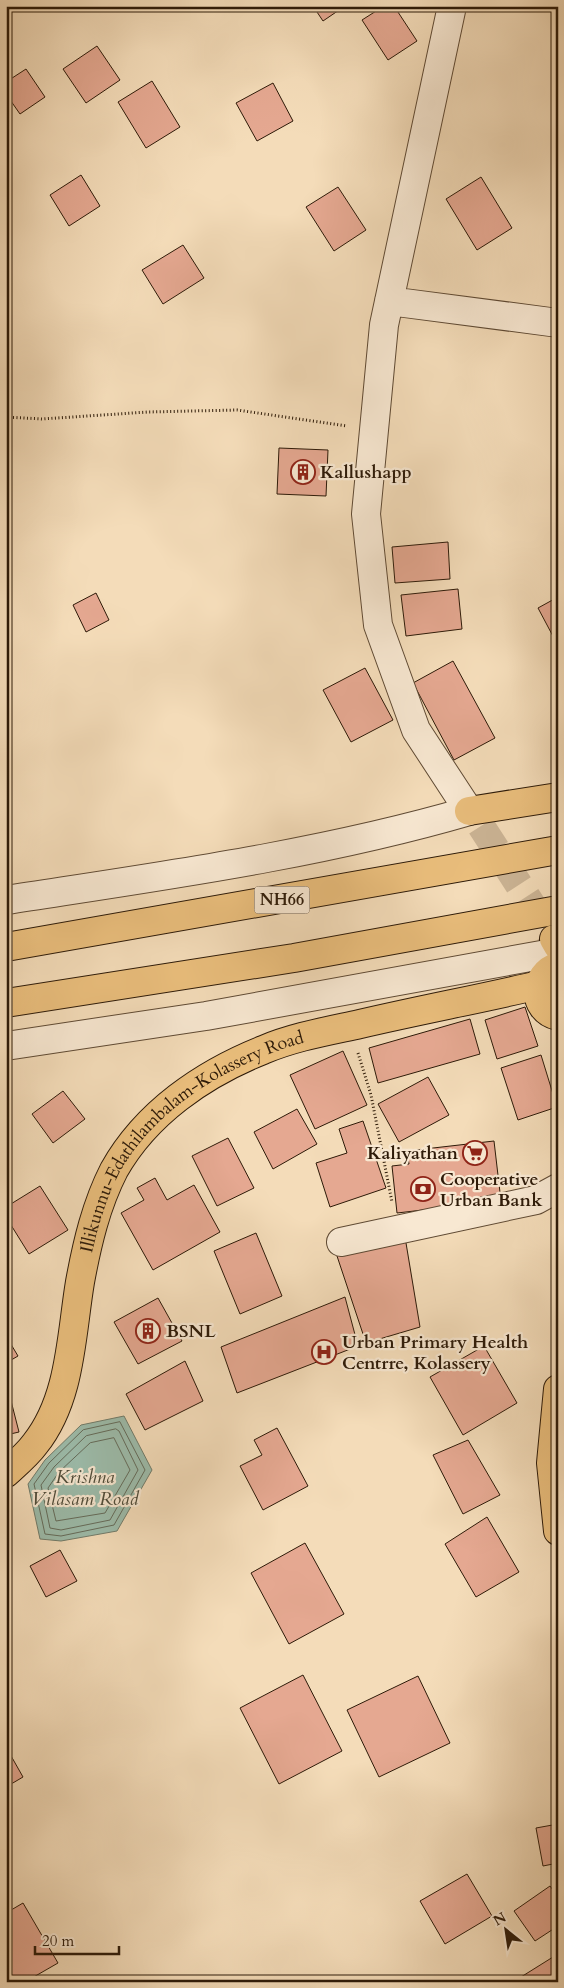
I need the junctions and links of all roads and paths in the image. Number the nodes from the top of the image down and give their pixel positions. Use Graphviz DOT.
graph roads {
  1 [pos="452,6"];
  2 [pos="389,301"];
  3 [pos="558,323"];
  4 [pos="6,417"];
  5 [pos="374,430"];
  6 [pos="558,797"];
  7 [pos="475,818"];
  8 [pos="558,850"];
  9 [pos="6,900"];
  10 [pos="558,910"];
  11 [pos="556,946"];
  12 [pos="6,947"];
  13 [pos="558,966"];
  14 [pos="538,985"];
  15 [pos="6,1003"];
  16 [pos="558,1016"];
  17 [pos="350,1026"];
  18 [pos="6,1046"];
  19 [pos="558,1188"];
  20 [pos="395,1230"];
  21 [pos="341,1242"];
  22 [pos="558,1389"];
  23 [pos="6,1473"];
  24 [pos="558,1530"];
  1 -- 2 [label="street"];
  2 -- 3 [label="street"];
  2 -- 5 [label="street"];
  4 -- 5 [label="path"];
  5 -- 7 [label="street"];
  6 -- 7 [label="main road"];
  7 -- 9 [label="street"];
  8 -- 12 [label="main road, NH66"];
  10 -- 15 [label="main road"];
  11 -- 18 [label="street"];
  13 -- 14 [label="main road"];
  14 -- 16 [label="main road"];
  14 -- 17 [label="main road, Illikunnu-Edathilambalam-Kolassery Road"];
  17 -- 20 [label="path"];
  17 -- 23 [label="main road, Illikunnu-Edathilambalam-Kolassery Road"];
  19 -- 20 [label="street"];
  20 -- 21 [label="street"];
  22 -- 24 [label="main road"];
}
